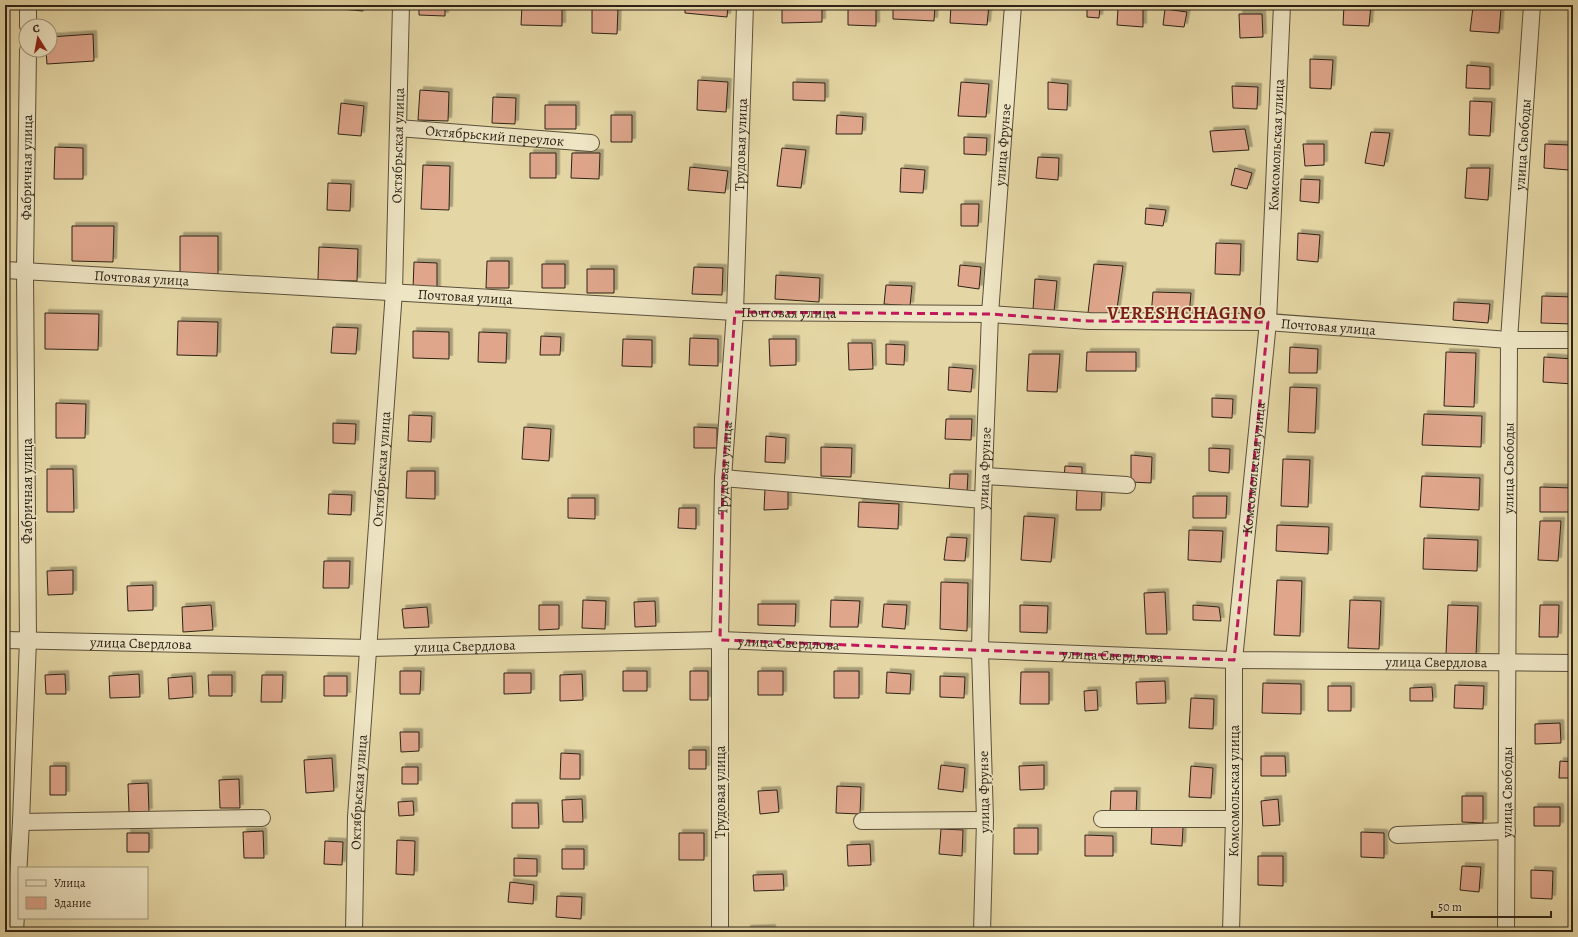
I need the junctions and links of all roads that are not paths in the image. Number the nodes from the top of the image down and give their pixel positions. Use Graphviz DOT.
graph roads {
  1 [pos="28,5"];
  2 [pos="401,5"];
  3 [pos="745,5"];
  4 [pos="1013,5"];
  5 [pos="1282,5"];
  6 [pos="1532,5"];
  7 [pos="28,18"];
  8 [pos="28,58"];
  9 [pos="398,128"];
  10 [pos="591,142"];
  11 [pos="5,270"];
  12 [pos="26,271"];
  13 [pos="394,291"];
  14 [pos="735,312"];
  15 [pos="990,314"];
  16 [pos="1268,322"];
  17 [pos="1509,340"];
  18 [pos="1573,340"];
  19 [pos="985,476"];
  20 [pos="723,478"];
  21 [pos="1127,486"];
  22 [pos="983,500"];
  23 [pos="5,640"];
  24 [pos="28,640"];
  25 [pos="720,640"];
  26 [pos="369,648"];
  27 [pos="980,651"];
  28 [pos="1234,660"];
  29 [pos="1508,663"];
  30 [pos="1573,663"];
  31 [pos="262,818"];
  32 [pos="1102,819"];
  33 [pos="1234,819"];
  34 [pos="985,820"];
  35 [pos="862,821"];
  36 [pos="21,822"];
  37 [pos="1507,831"];
  38 [pos="1397,836"];
  39 [pos="19,867"];
  40 [pos="18,877"];
  41 [pos="15,932"];
  42 [pos="354,932"];
  43 [pos="720,932"];
  44 [pos="982,932"];
  45 [pos="1231,932"];
  46 [pos="1506,932"];
  1 -- 7 [label="street"];
  2 -- 9 [label="street, Октябрьская улица"];
  3 -- 14 [label="street, Трудовая улица"];
  4 -- 15 [label="street, улица Фрунзе"];
  5 -- 16 [label="street, Комсомольская улица"];
  6 -- 17 [label="street, улица Свободы"];
  8 -- 12 [label="street, Фабричная улица"];
  9 -- 10 [label="street, Октябрьский переулок"];
  9 -- 13 [label="street, Октябрьская улица"];
  11 -- 12 [label="street, Почтовая улица"];
  12 -- 13 [label="street, Почтовая улица"];
  12 -- 24 [label="street, Фабричная улица"];
  13 -- 14 [label="street, Почтовая улица"];
  13 -- 26 [label="street, Октябрьская улица"];
  14 -- 15 [label="street, Почтовая улица"];
  14 -- 20 [label="street, Трудовая улица"];
  15 -- 16 [label="street, Почтовая улица"];
  15 -- 19 [label="street, улица Фрунзе"];
  16 -- 17 [label="street, Почтовая улица"];
  16 -- 28 [label="street, Комсомольская улица"];
  17 -- 18 [label="street, Почтовая улица"];
  17 -- 29 [label="street, улица Свободы"];
  19 -- 21 [label="street"];
  19 -- 22 [label="street, улица Фрунзе"];
  20 -- 22 [label="street"];
  20 -- 25 [label="street, Трудовая улица"];
  22 -- 27 [label="street, улица Фрунзе"];
  23 -- 24 [label="street, улица Свердлова"];
  24 -- 26 [label="street, улица Свердлова"];
  24 -- 36 [label="street, Фабричная улица"];
  25 -- 26 [label="street, улица Свердлова"];
  25 -- 27 [label="street, улица Свердлова"];
  25 -- 43 [label="street, Трудовая улица"];
  26 -- 42 [label="street, Октябрьская улица"];
  27 -- 28 [label="street, улица Свердлова"];
  27 -- 34 [label="street, улица Фрунзе"];
  28 -- 29 [label="street, улица Свердлова"];
  28 -- 33 [label="street, Комсомольская улица"];
  29 -- 30 [label="street, улица Свердлова"];
  29 -- 37 [label="street, улица Свободы"];
  31 -- 36 [label="street"];
  32 -- 33 [label="street"];
  33 -- 45 [label="street, Комсомольская улица"];
  34 -- 35 [label="street"];
  34 -- 44 [label="street, улица Фрунзе"];
  36 -- 39 [label="street, Фабричная улица"];
  37 -- 38 [label="street"];
  37 -- 46 [label="street, улица Свободы"];
  40 -- 41 [label="street, Фабричная улица"];
}
